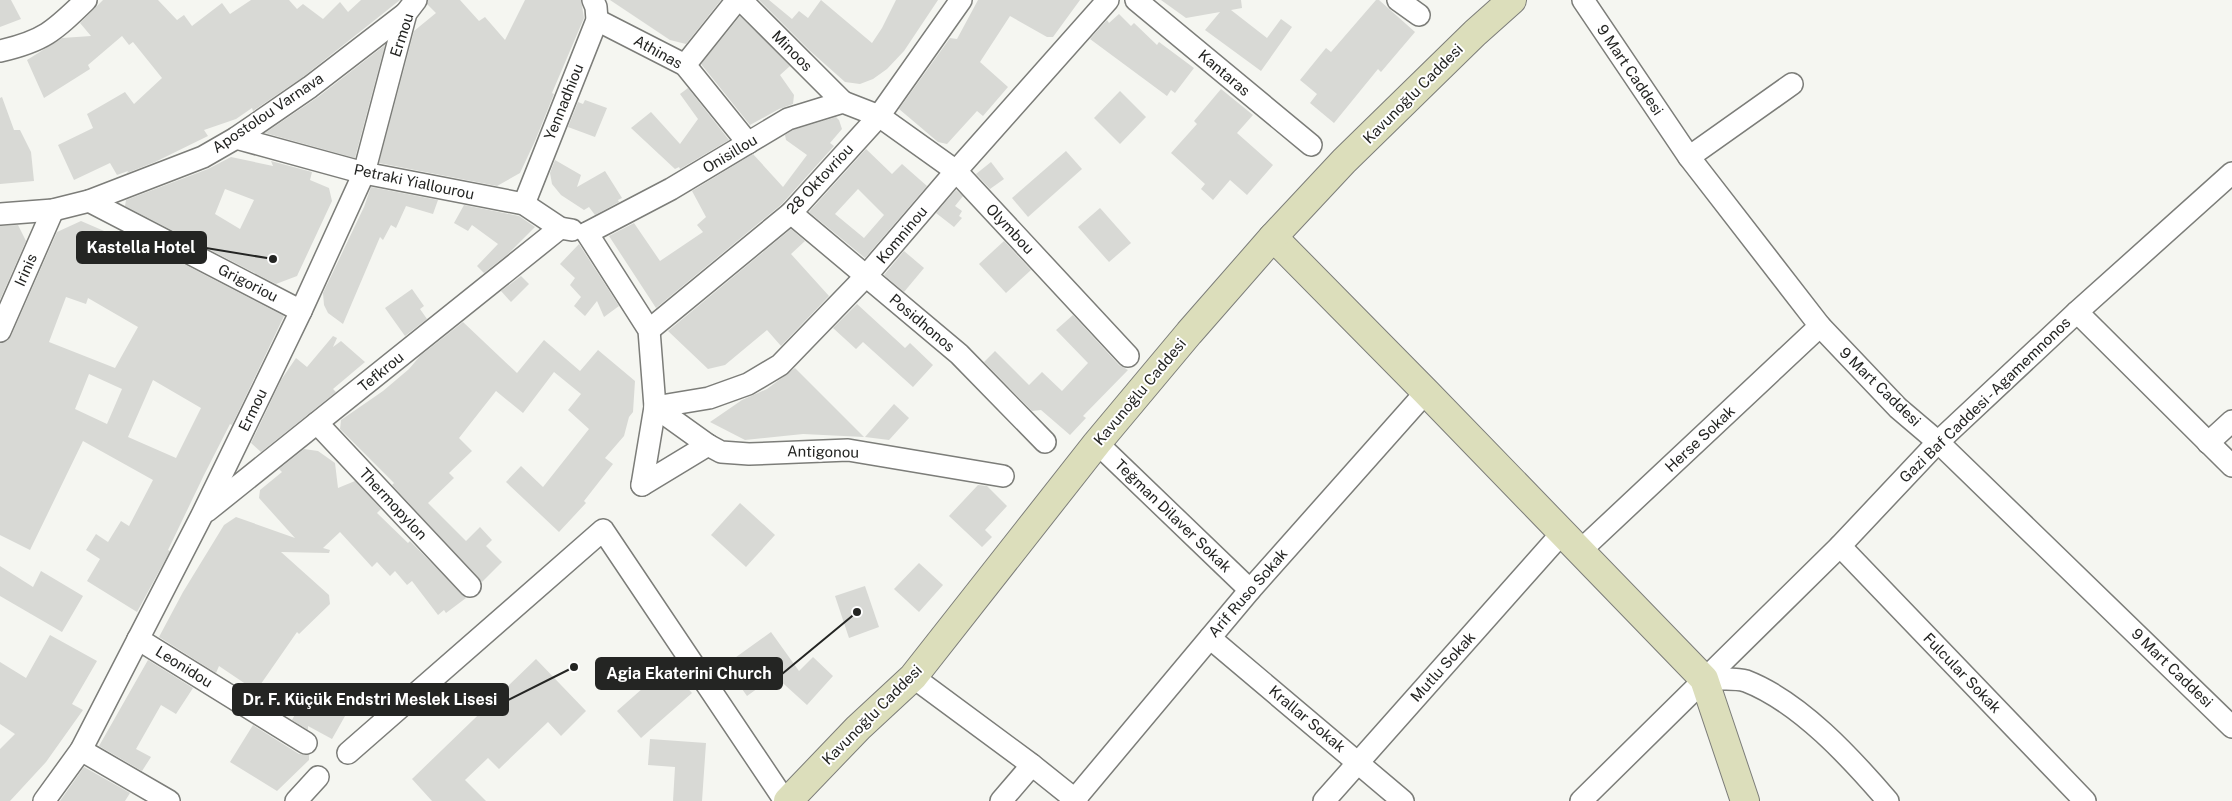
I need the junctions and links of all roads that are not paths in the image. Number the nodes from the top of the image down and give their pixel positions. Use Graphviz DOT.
graph roads {
  1 [pos="86,0"];
  2 [pos="737,0"];
  3 [pos="742,0"];
  4 [pos="961,0"];
  5 [pos="1108,0"];
  6 [pos="1136,0"];
  7 [pos="1398,0"];
  8 [pos="1583,0"];
  9 [pos="1499,4"];
  10 [pos="411,6"];
  11 [pos="595,10"];
  12 [pos="1419,16"];
  13 [pos="0,51"];
  14 [pos="685,65"];
  15 [pos="1792,84"];
  16 [pos="843,102"];
  17 [pos="879,116"];
  18 [pos="236,138"];
  19 [pos="748,143"];
  20 [pos="1311,145"];
  21 [pos="1689,156"];
  22 [pos="956,171"];
  23 [pos="364,172"];
  24 [pos="2232,173"];
  25 [pos="89,201"];
  26 [pos="524,204"];
  27 [pos="53,210"];
  28 [pos="791,213"];
  29 [pos="0,214"];
  30 [pos="560,228"];
  31 [pos="587,233"];
  32 [pos="1273,238"];
  33 [pos="866,276"];
  34 [pos="301,311"];
  35 [pos="2077,312"];
  36 [pos="1820,326"];
  37 [pos="650,330"];
  38 [pos="0,331"];
  39 [pos="1128,356"];
  40 [pos="1426,392"];
  41 [pos="655,407"];
  42 [pos="2232,421"];
  43 [pos="317,423"];
  44 [pos="1045,442"];
  45 [pos="1938,442"];
  46 [pos="1097,443"];
  47 [pos="2208,443"];
  48 [pos="708,445"];
  49 [pos="2232,466"];
  50 [pos="1003,476"];
  51 [pos="202,515"];
  52 [pos="1571,542"];
  53 [pos="1840,546"];
  54 [pos="470,586"];
  55 [pos="1250,590"];
  56 [pos="1210,638"];
  57 [pos="138,639"];
  58 [pos="913,677"];
  59 [pos="1704,679"];
  60 [pos="2232,727"];
  61 [pos="306,743"];
  62 [pos="81,750"];
  63 [pos="348,753"];
  64 [pos="1358,761"];
  65 [pos="1032,765"];
  66 [pos="318,777"];
  67 [pos="1076,800"];
  68 [pos="44,801"];
  69 [pos="169,801"];
  70 [pos="296,801"];
  71 [pos="787,801"];
  72 [pos="1001,801"];
  73 [pos="1324,801"];
  74 [pos="1403,801"];
  75 [pos="1581,801"];
  76 [pos="1745,801"];
  77 [pos="1888,801"];
  78 [pos="2085,801"];
  1 -- 13 [label="street"];
  2 -- 14 [label="street"];
  3 -- 16 [label="street, Minoos"];
  4 -- 17 [label="street, 28 Oktovriou"];
  5 -- 22 [label="street, Komninou"];
  6 -- 20 [label="street, Kantaras"];
  7 -- 12 [label="street"];
  8 -- 21 [label="street, 9 Mart Caddesi"];
  9 -- 32 [label="main road, Kavunoğlu Caddesi"];
  10 -- 18 [label="street, Apostolou Varnava"];
  10 -- 23 [label="street, Ermou"];
  11 -- 14 [label="street, Athinas"];
  11 -- 26 [label="street, Yennadhiou"];
  14 -- 19 [label="street, Athinas"];
  15 -- 21 [label="street"];
  16 -- 17 [label="street"];
  16 -- 19 [label="street, Onisillou"];
  17 -- 22 [label="street, Olymbou"];
  17 -- 28 [label="street, 28 Oktovriou"];
  18 -- 23 [label="street, Petraki Yiallourou"];
  18 -- 25 [label="street, Apostolou Varnava"];
  19 -- 31 [label="street, Onisillou"];
  21 -- 36 [label="street, 9 Mart Caddesi"];
  22 -- 33 [label="street, Komninou"];
  22 -- 39 [label="street, Olymbou"];
  23 -- 26 [label="street, Petraki Yiallourou"];
  23 -- 34 [label="street, Ermou"];
  24 -- 35 [label="street, Gazi Baf Caddesi - Agamemnonos"];
  25 -- 27 [label="street, Apostolou Varnava"];
  25 -- 34 [label="street, Grigoriou"];
  26 -- 30 [label="street, Petraki Yiallourou"];
  27 -- 29 [label="street, Apostolou Varnava"];
  27 -- 38 [label="street, Irinis"];
  28 -- 33 [label="street, Posidhonos"];
  28 -- 37 [label="street, 28 Oktovriou"];
  30 -- 31 [label="street, Petraki Yiallourou"];
  30 -- 43 [label="street, Tefkrou"];
  31 -- 37 [label="street"];
  32 -- 40 [label="main road"];
  32 -- 46 [label="main road, Kavunoğlu Caddesi"];
  33 -- 41 [label="street, Komninou"];
  33 -- 44 [label="street, Posidhonos"];
  34 -- 51 [label="street, Ermou"];
  35 -- 45 [label="street, Gazi Baf Caddesi - Agamemnonos"];
  35 -- 47 [label="street"];
  36 -- 45 [label="street, 9 Mart Caddesi"];
  36 -- 52 [label="street, Herse Sokak"];
  37 -- 41 [label="street"];
  40 -- 52 [label="main road"];
  40 -- 55 [label="street, Arif Ruso Sokak"];
  41 -- 48 [label="street, Antigonou"];
  41 -- 48 [label="street"];
  42 -- 47 [label="street"];
  43 -- 51 [label="street, Tefkrou"];
  43 -- 54 [label="street, Thermopylon"];
  45 -- 53 [label="street, Gazi Baf Caddesi - Agamemnonos"];
  45 -- 60 [label="street, 9 Mart Caddesi"];
  46 -- 55 [label="street, Teğman Dilaver Sokak"];
  46 -- 58 [label="main road, Kavunoğlu Caddesi"];
  47 -- 49 [label="street"];
  48 -- 50 [label="street, Antigonou"];
  51 -- 57 [label="street, Ermou"];
  52 -- 59 [label="main road"];
  52 -- 64 [label="street, Mutlu Sokak"];
  53 -- 59 [label="street, Gazi Baf Caddesi - Agamemnonos"];
  53 -- 78 [label="street, Fulcular Sokak"];
  55 -- 56 [label="street, Arif Ruso Sokak"];
  56 -- 64 [label="street, Krallar Sokak"];
  56 -- 67 [label="street, Arif Ruso Sokak"];
  57 -- 61 [label="street, Leonidou"];
  57 -- 62 [label="street, Ermou"];
  58 -- 65 [label="street"];
  58 -- 71 [label="main road, Kavunoğlu Caddesi"];
  59 -- 75 [label="street, Gazi Baf Caddesi - Agamemnonos"];
  59 -- 76 [label="main road"];
  59 -- 77 [label="street"];
  62 -- 68 [label="street, Ermou"];
  62 -- 69 [label="street"];
  63 -- 71 [label="street"];
  64 -- 73 [label="street, Mutlu Sokak"];
  64 -- 74 [label="street, Krallar Sokak"];
  65 -- 67 [label="street"];
  65 -- 72 [label="street"];
  66 -- 70 [label="street"];
}
